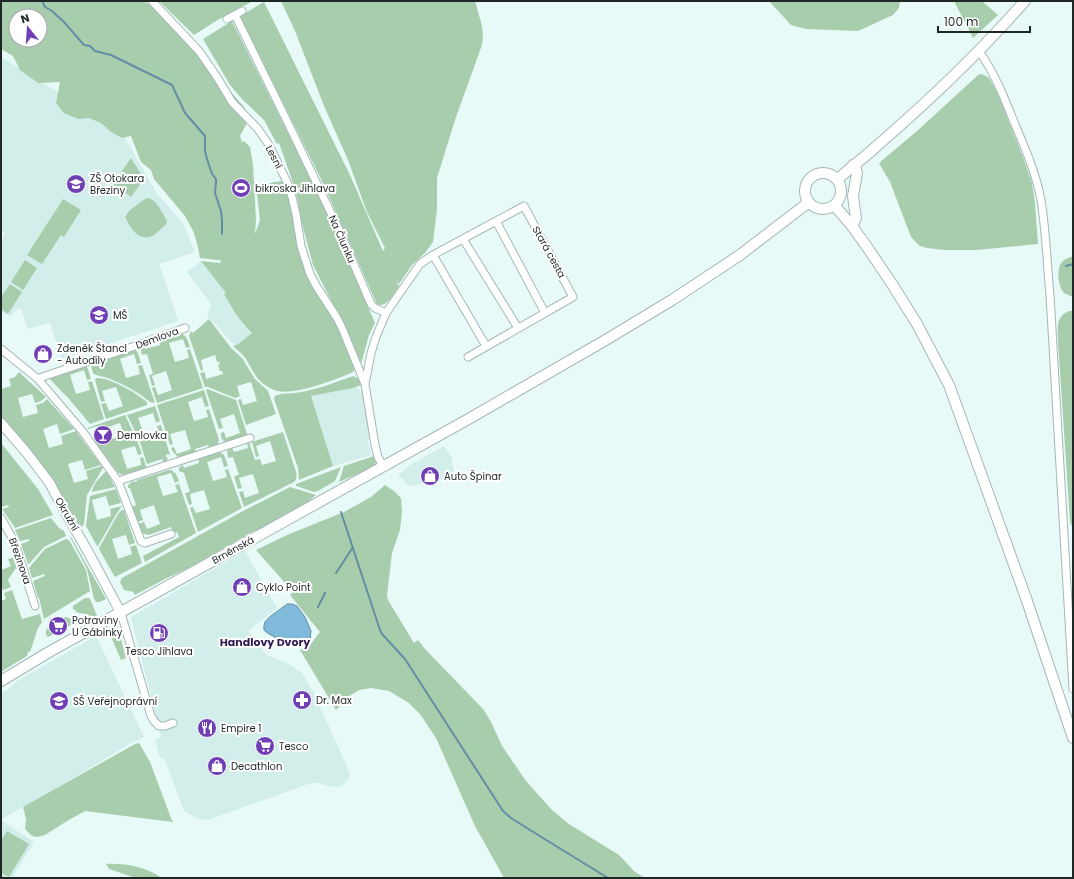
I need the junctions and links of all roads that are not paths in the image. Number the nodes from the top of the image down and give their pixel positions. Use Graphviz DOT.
graph roads {
  1 [pos="152,1"];
  2 [pos="1025,1"];
  3 [pos="242,11"];
  4 [pos="235,15"];
  5 [pos="228,19"];
  6 [pos="979,51"];
  7 [pos="853,165"];
  8 [pos="837,180"];
  9 [pos="809,202"];
  10 [pos="834,205"];
  11 [pos="496,221"];
  12 [pos="852,226"];
  13 [pos="463,239"];
  14 [pos="433,255"];
  15 [pos="386,313"];
  16 [pos="545,313"];
  17 [pos="185,328"];
  18 [pos="518,328"];
  19 [pos="486,346"];
  20 [pos="1,349"];
  21 [pos="468,357"];
  22 [pos="38,379"];
  23 [pos="365,384"];
  24 [pos="1,423"];
  25 [pos="250,438"];
  26 [pos="383,466"];
  27 [pos="118,481"];
  28 [pos="1,518"];
  29 [pos="171,534"];
  30 [pos="35,606"];
  31 [pos="121,613"];
  32 [pos="1,680"];
  33 [pos="1073,689"];
  34 [pos="173,723"];
  35 [pos="1073,738"];
  1 -- 23 [label="street, Lesní"];
  2 -- 6 [label="main road"];
  3 -- 4 [label="street"];
  4 -- 5 [label="street"];
  4 -- 15 [label="street, Na Člunku"];
  6 -- 7 [label="main road"];
  6 -- 33 [label="street"];
  7 -- 8 [label="main road"];
  7 -- 12 [label="main road"];
  8 -- 9 [label="main road"];
  8 -- 10 [label="main road"];
  9 -- 10 [label="main road"];
  9 -- 26 [label="main road, Brněnská"];
  10 -- 12 [label="main road"];
  11 -- 13 [label="street, Stará cesta"];
  11 -- 16 [label="street"];
  11 -- 16 [label="street, Stará cesta"];
  12 -- 35 [label="main road"];
  13 -- 14 [label="street, Stará cesta"];
  13 -- 18 [label="street"];
  14 -- 15 [label="street, Stará cesta"];
  14 -- 19 [label="street"];
  15 -- 23 [label="street"];
  16 -- 18 [label="street, Stará cesta"];
  17 -- 22 [label="street, Demlova"];
  18 -- 19 [label="street, Stará cesta"];
  19 -- 21 [label="street, Stará cesta"];
  20 -- 22 [label="street"];
  22 -- 27 [label="street"];
  23 -- 26 [label="street"];
  24 -- 31 [label="street, Okružní"];
  25 -- 27 [label="street"];
  26 -- 31 [label="main road, Brněnská"];
  27 -- 29 [label="street"];
  28 -- 30 [label="street, Březinova"];
  31 -- 32 [label="main road, Brněnská"];
  31 -- 34 [label="street"];
}
